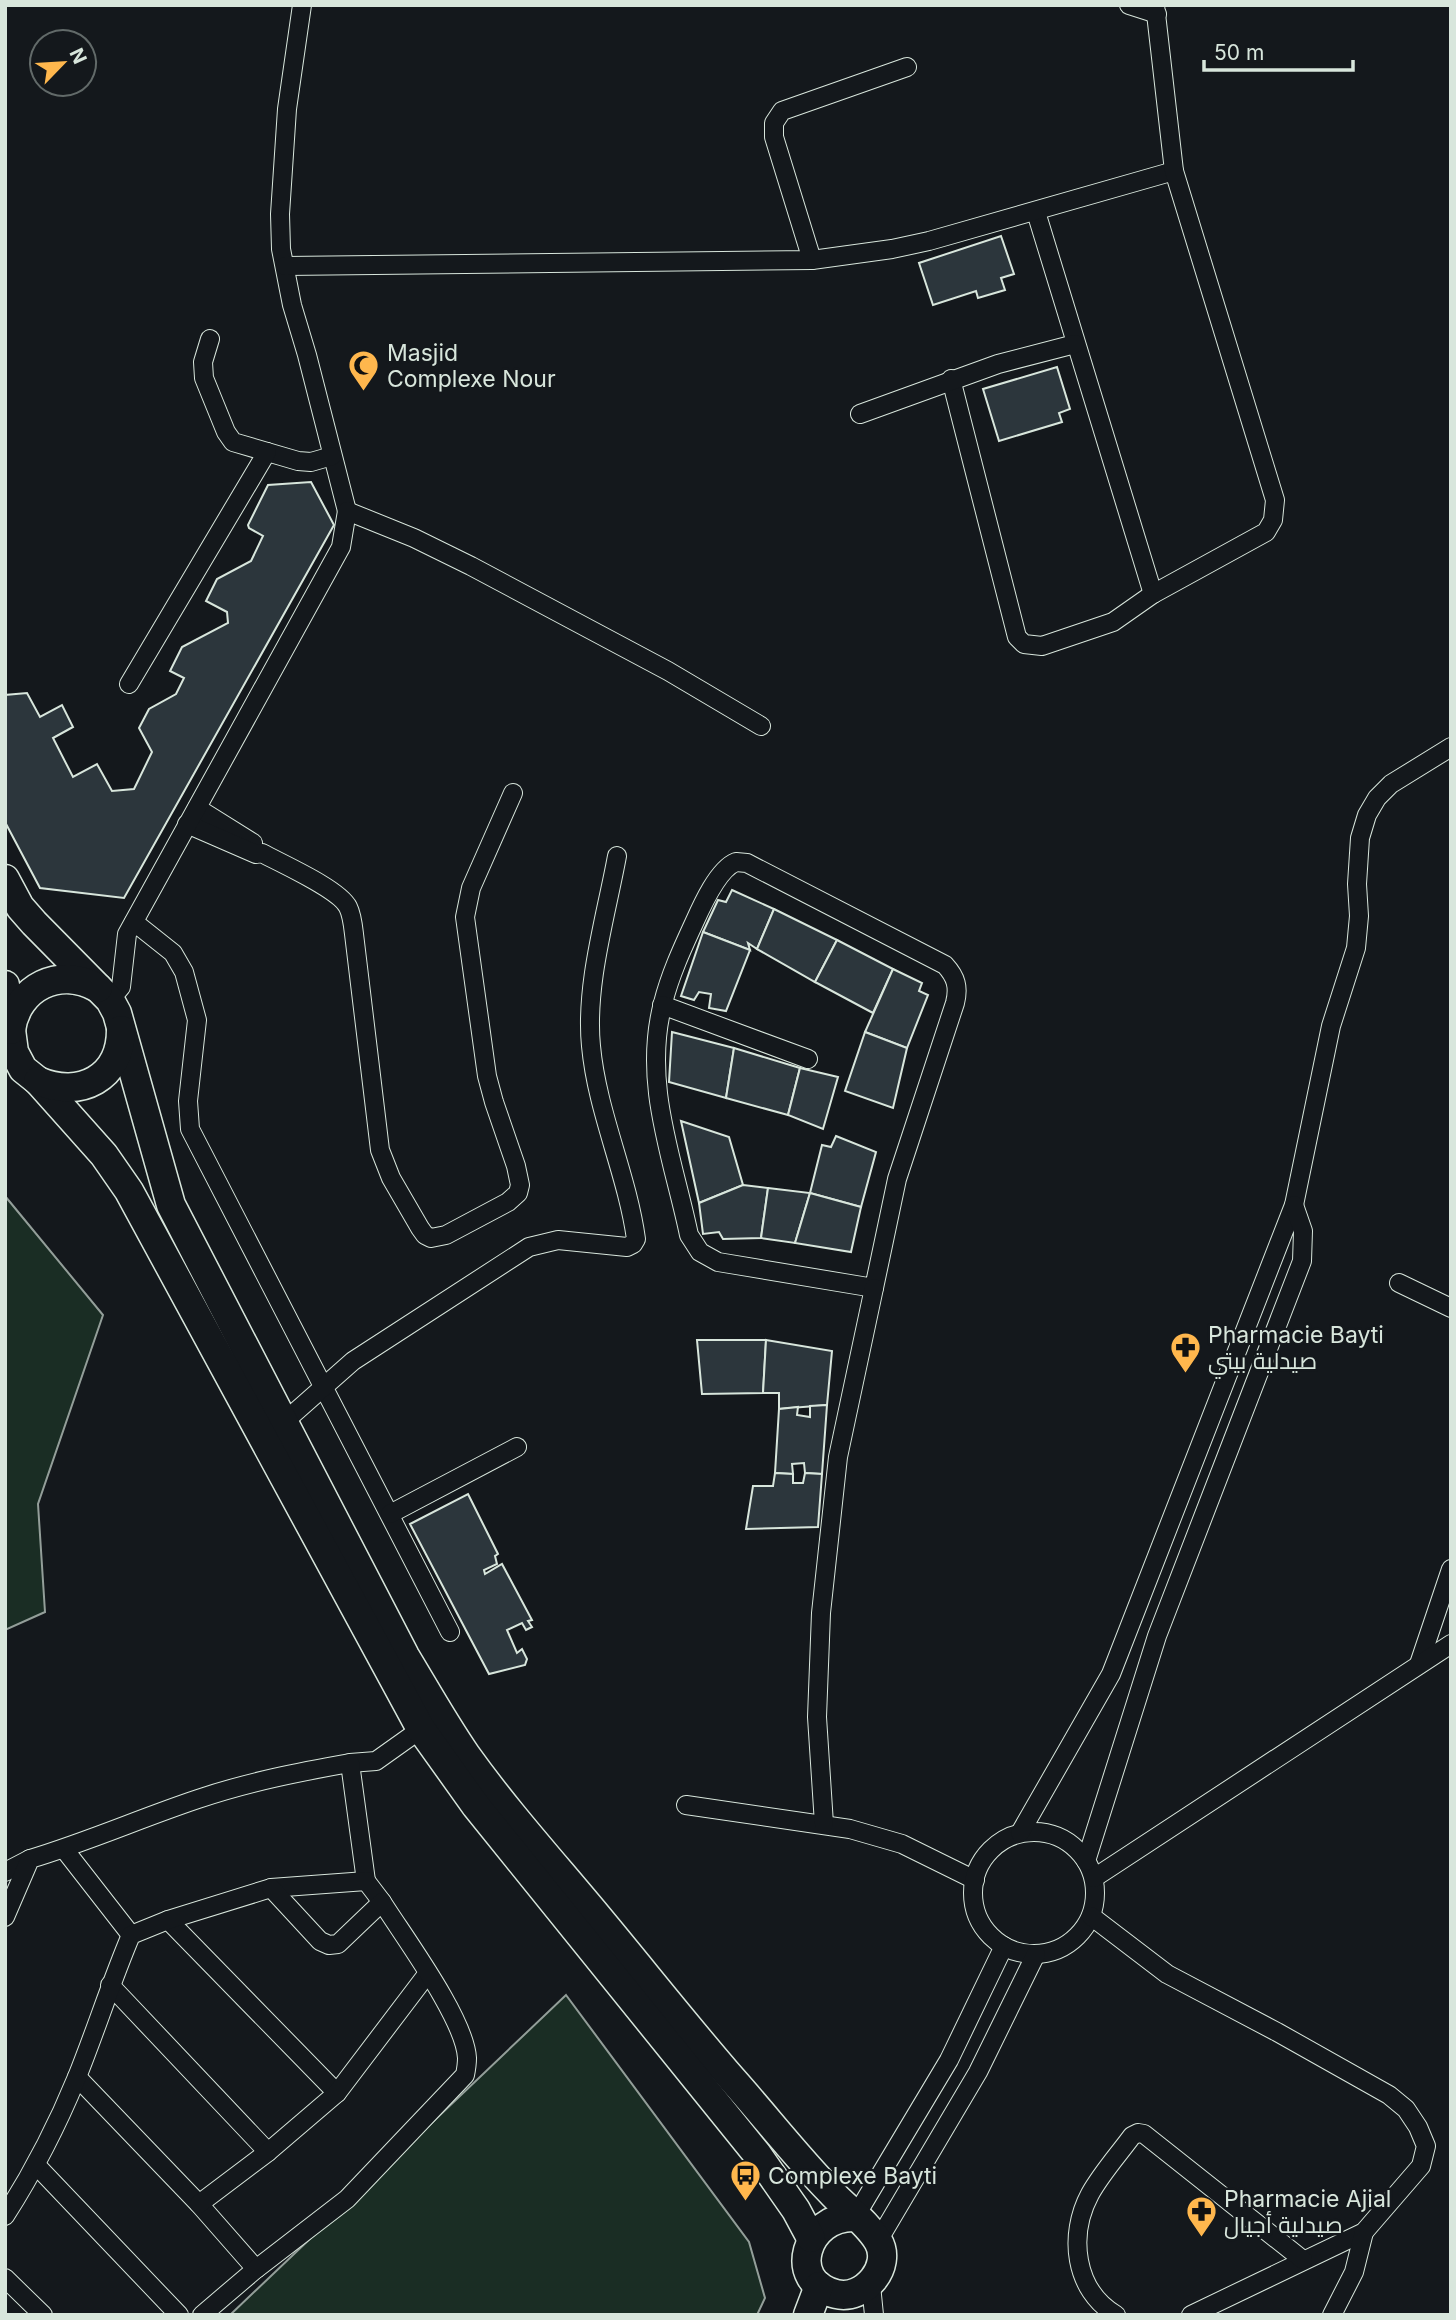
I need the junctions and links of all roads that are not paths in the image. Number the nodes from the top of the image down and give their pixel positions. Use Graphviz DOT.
graph roads {
  1 [pos="302,5"];
  2 [pos="1129,5"];
  3 [pos="1156,10"];
  4 [pos="907,67"];
  5 [pos="1174,171"];
  6 [pos="1036,212"];
  7 [pos="812,260"];
  8 [pos="285,266"];
  9 [pos="210,340"];
  10 [pos="1075,344"];
  11 [pos="951,380"];
  12 [pos="860,414"];
  13 [pos="267,452"];
  14 [pos="332,456"];
  15 [pos="347,511"];
  16 [pos="1153,594"];
  17 [pos="129,684"];
  18 [pos="761,726"];
  19 [pos="1451,747"];
  20 [pos="513,793"];
  21 [pos="192,816"];
  22 [pos="617,856"];
  23 [pos="5,879"];
  24 [pos="134,922"];
  25 [pos="5,985"];
  26 [pos="105,995"];
  27 [pos="662,1005"];
  28 [pos="121,1027"];
  29 [pos="11,1033"];
  30 [pos="808,1059"];
  31 [pos="38,1082"];
  32 [pos="1294,1205"];
  33 [pos="1399,1283"];
  34 [pos="874,1288"];
  35 [pos="1451,1308"];
  36 [pos="1240,1340"];
  37 [pos="1266,1353"];
  38 [pos="324,1385"];
  39 [pos="284,1422"];
  40 [pos="517,1447"];
  41 [pos="390,1514"];
  42 [pos="1451,1569"];
  43 [pos="450,1632"];
  44 [pos="1451,1644"];
  45 [pos="1419,1664"];
  46 [pos="421,1729"];
  47 [pos="350,1763"];
  48 [pos="686,1805"];
  49 [pos="824,1824"];
  50 [pos="1020,1833"];
  51 [pos="64,1849"];
  52 [pos="30,1859"];
  53 [pos="1086,1861"];
  54 [pos="5,1872"];
  55 [pos="1094,1878"];
  56 [pos="975,1880"];
  57 [pos="366,1881"];
  58 [pos="271,1888"];
  59 [pos="382,1902"];
  60 [pos="1091,1916"];
  61 [pos="5,1917"];
  62 [pos="168,1920"];
  63 [pos="131,1935"];
  64 [pos="1004,1946"];
  65 [pos="1036,1954"];
  66 [pos="428,1973"];
  67 [pos="110,1985"];
  68 [pos="77,2077"];
  69 [pos="337,2093"];
  70 [pos="268,2151"];
  71 [pos="36,2165"];
  72 [pos="199,2204"];
  73 [pos="5,2216"];
  74 [pos="855,2217"];
  75 [pos="1364,2232"];
  76 [pos="811,2238"];
  77 [pos="878,2241"];
  78 [pos="1303,2260"];
  79 [pos="257,2269"];
  80 [pos="5,2278"];
  81 [pos="819,2286"];
  82 [pos="854,2298"];
  83 [pos="43,2315"];
  84 [pos="179,2315"];
  85 [pos="202,2315"];
  86 [pos="808,2315"];
  87 [pos="874,2315"];
  88 [pos="1116,2315"];
  89 [pos="1191,2315"];
  90 [pos="1332,2315"];
  1 -- 8 [label="street"];
  2 -- 3 [label="street"];
  3 -- 5 [label="street"];
  4 -- 7 [label="street"];
  5 -- 6 [label="street"];
  5 -- 16 [label="street"];
  6 -- 7 [label="street"];
  6 -- 10 [label="street"];
  7 -- 8 [label="street"];
  8 -- 14 [label="street"];
  9 -- 13 [label="street"];
  10 -- 11 [label="street"];
  10 -- 16 [label="street"];
  11 -- 12 [label="street"];
  11 -- 16 [label="street"];
  13 -- 14 [label="street"];
  13 -- 17 [label="street"];
  14 -- 15 [label="street"];
  15 -- 18 [label="street"];
  15 -- 21 [label="street"];
  19 -- 32 [label="street"];
  20 -- 21 [label="street"];
  21 -- 24 [label="street"];
  22 -- 38 [label="street"];
  23 -- 26 [label="main road"];
  24 -- 26 [label="street"];
  24 -- 38 [label="street"];
  25 -- 29 [label="main road"];
  26 -- 28 [label="main road"];
  26 -- 29 [label="main road"];
  27 -- 30 [label="street"];
  27 -- 34 [label="street"];
  27 -- 34 [label="street"];
  28 -- 31 [label="main road"];
  28 -- 39 [label="main road"];
  29 -- 31 [label="main road"];
  31 -- 46 [label="main road"];
  32 -- 36 [label="street"];
  32 -- 37 [label="street"];
  33 -- 35 [label="street"];
  34 -- 49 [label="street"];
  36 -- 37 [label="street"];
  36 -- 50 [label="street"];
  37 -- 53 [label="street"];
  38 -- 39 [label="street"];
  38 -- 41 [label="street"];
  39 -- 74 [label="main road"];
  40 -- 41 [label="street"];
  41 -- 43 [label="street"];
  42 -- 45 [label="street"];
  44 -- 45 [label="street"];
  45 -- 55 [label="street"];
  46 -- 47 [label="street"];
  46 -- 76 [label="main road"];
  47 -- 51 [label="street"];
  47 -- 57 [label="street"];
  48 -- 49 [label="street"];
  49 -- 56 [label="street"];
  50 -- 53 [label="street"];
  50 -- 56 [label="street"];
  51 -- 52 [label="street"];
  51 -- 63 [label="street"];
  52 -- 54 [label="street"];
  52 -- 61 [label="street"];
  53 -- 55 [label="street"];
  55 -- 60 [label="street"];
  56 -- 64 [label="street"];
  57 -- 58 [label="street"];
  57 -- 59 [label="street"];
  58 -- 59 [label="street"];
  58 -- 62 [label="street"];
  59 -- 66 [label="street"];
  60 -- 65 [label="street"];
  60 -- 75 [label="street"];
  62 -- 63 [label="street"];
  62 -- 69 [label="street"];
  63 -- 67 [label="street"];
  64 -- 65 [label="street"];
  64 -- 74 [label="street"];
  65 -- 77 [label="street"];
  66 -- 69 [label="street"];
  66 -- 79 [label="street"];
  67 -- 68 [label="street"];
  67 -- 70 [label="street"];
  68 -- 71 [label="street"];
  68 -- 72 [label="street"];
  69 -- 70 [label="street"];
  70 -- 72 [label="street"];
  71 -- 73 [label="street"];
  71 -- 84 [label="street"];
  72 -- 79 [label="street"];
  74 -- 76 [label="main road"];
  74 -- 77 [label="main road"];
  75 -- 78 [label="street"];
  75 -- 90 [label="street"];
  76 -- 81 [label="main road"];
  77 -- 82 [label="main road"];
  78 -- 88 [label="street"];
  78 -- 89 [label="street"];
  79 -- 85 [label="street"];
  80 -- 83 [label="street"];
  81 -- 82 [label="main road"];
  81 -- 86 [label="main road"];
  82 -- 87 [label="street"];
}
